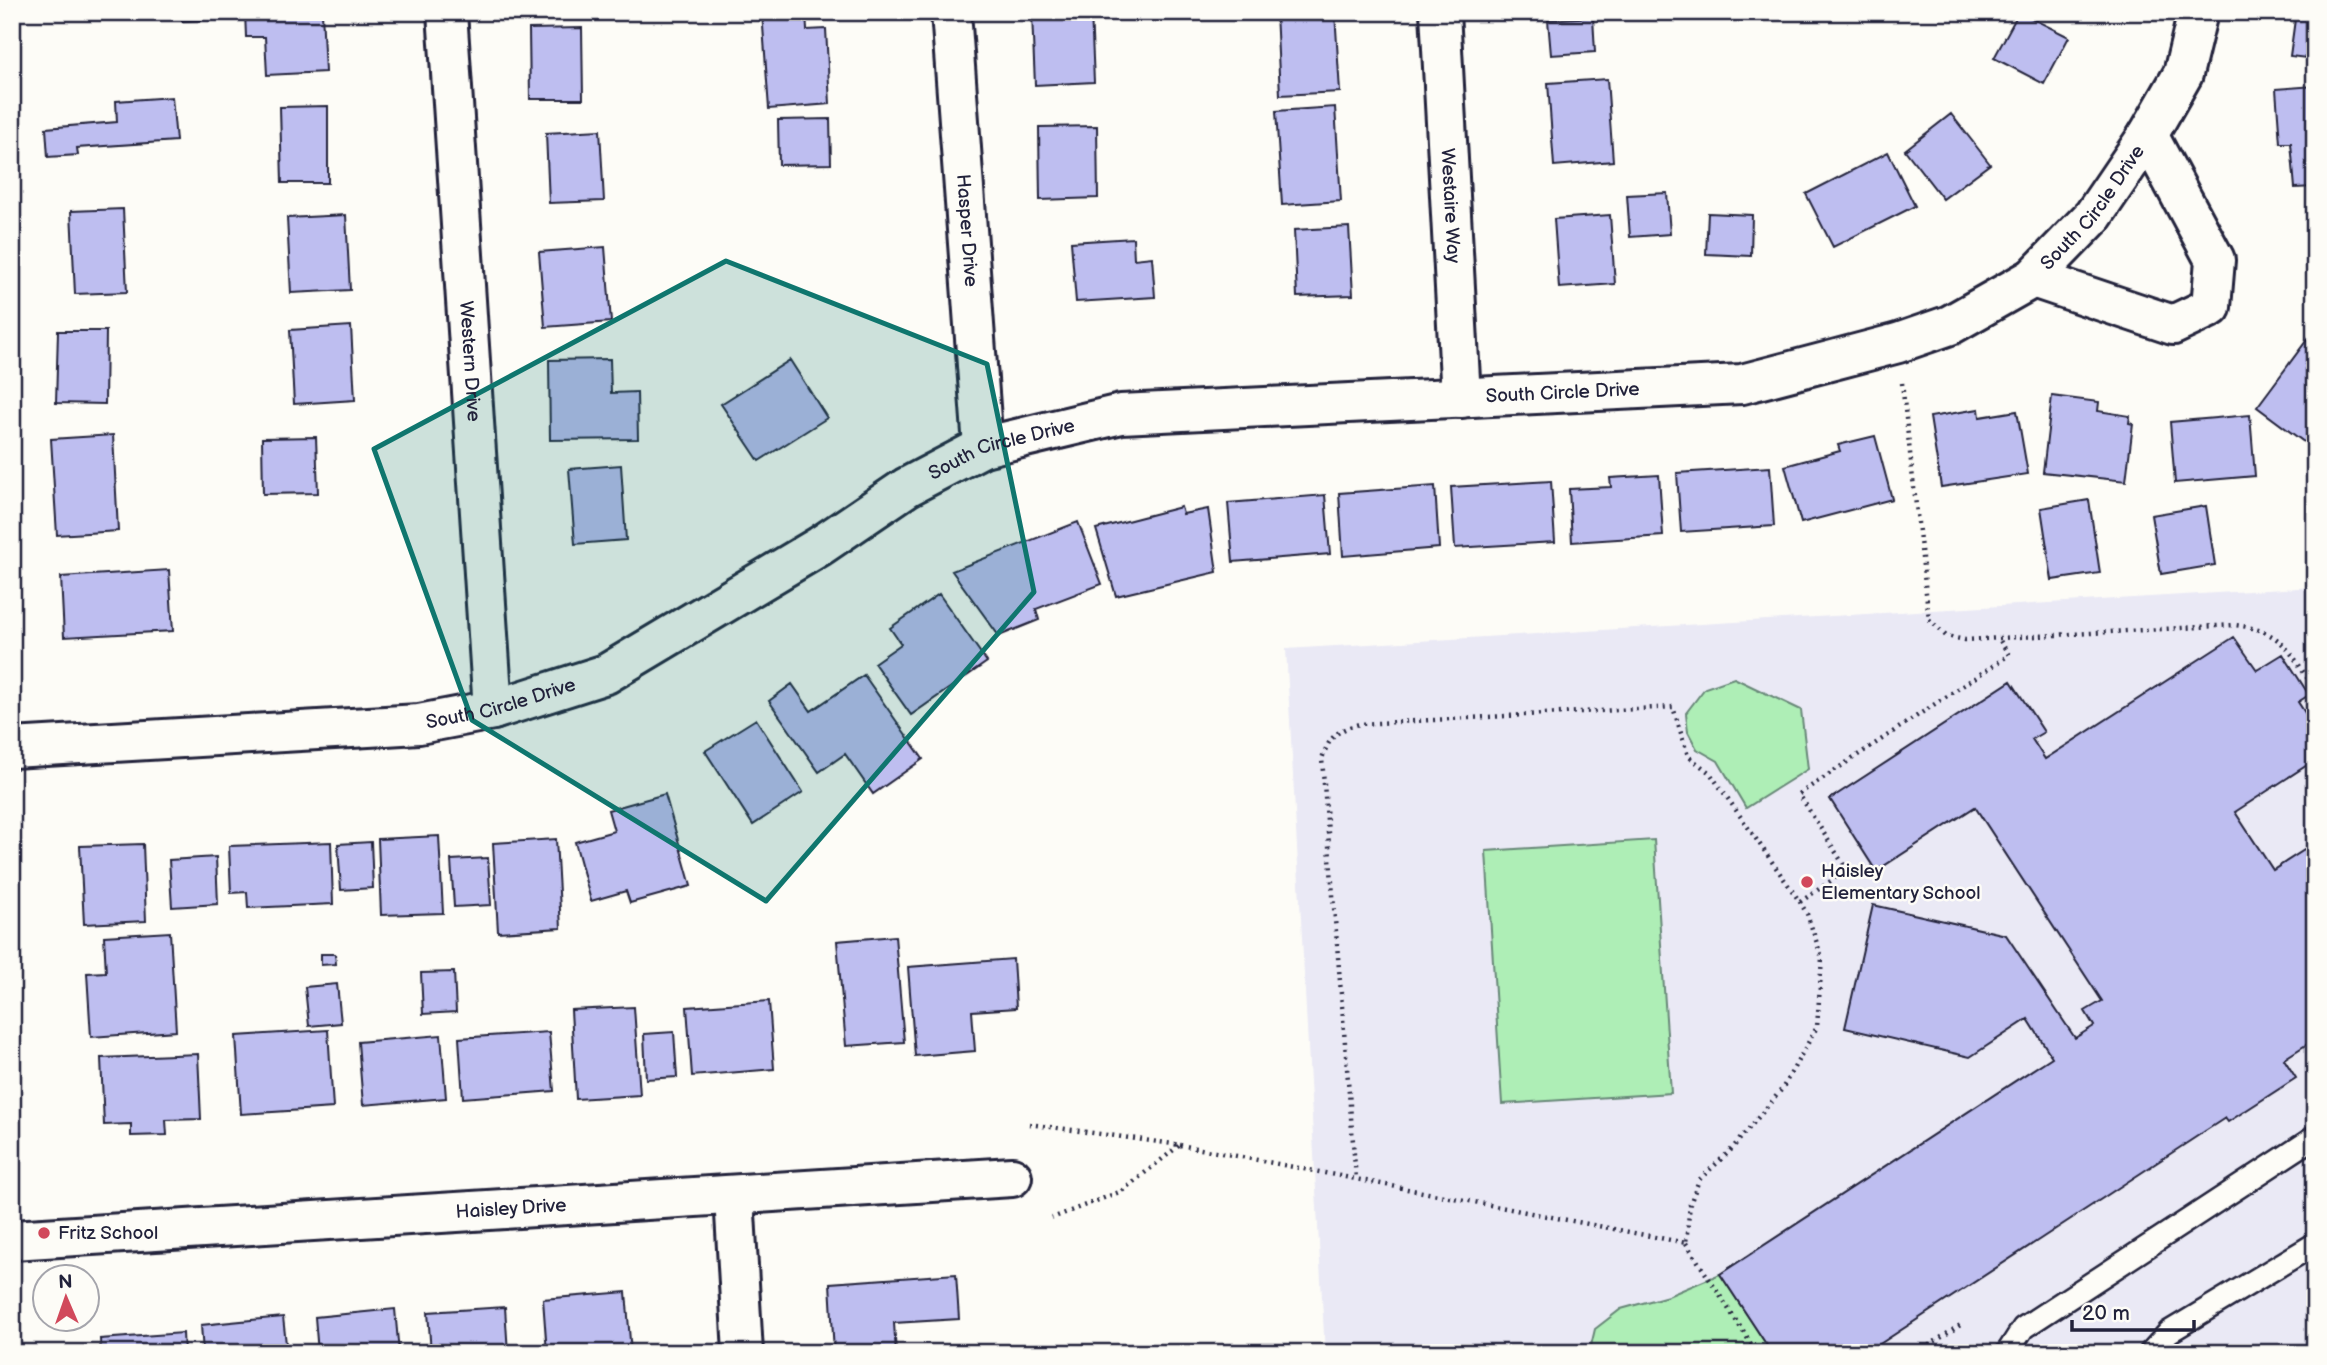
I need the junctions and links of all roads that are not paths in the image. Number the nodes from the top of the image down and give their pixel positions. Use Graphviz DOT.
graph roads {
  1 [pos="447,12"];
  2 [pos="951,12"];
  3 [pos="1440,12"];
  4 [pos="2198,12"];
  5 [pos="2148,135"];
  6 [pos="2033,278"];
  7 [pos="1461,398"];
  8 [pos="983,447"];
  9 [pos="493,710"];
  10 [pos="12,748"];
  11 [pos="2315,1138"];
  12 [pos="1012,1177"];
  13 [pos="734,1196"];
  14 [pos="12,1240"];
  15 [pos="2315,1244"];
  16 [pos="743,1353"];
  17 [pos="2007,1353"];
  18 [pos="2150,1353"];
  1 -- 9 [label="street, Western Drive"];
  2 -- 8 [label="street, Hasper Drive"];
  3 -- 7 [label="street, Westaire Way"];
  4 -- 5 [label="street, South Circle Drive"];
  5 -- 6 [label="street, South Circle Drive"];
  5 -- 6 [label="street, South Circle Drive"];
  6 -- 7 [label="street, South Circle Drive"];
  7 -- 8 [label="street, South Circle Drive"];
  8 -- 9 [label="street, South Circle Drive"];
  9 -- 10 [label="street, South Circle Drive"];
  11 -- 17 [label="lane"];
  12 -- 13 [label="street, Haisley Drive"];
  13 -- 14 [label="street, Haisley Drive"];
  13 -- 16 [label="street"];
  15 -- 18 [label="lane"];
}
